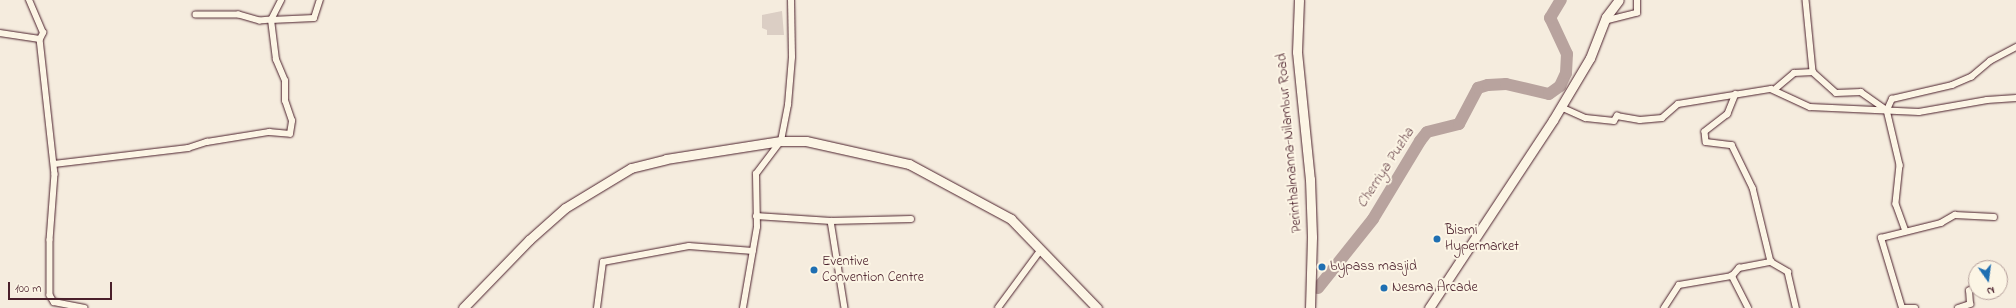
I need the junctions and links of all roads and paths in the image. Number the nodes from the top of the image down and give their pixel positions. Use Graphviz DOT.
graph roads {
  1 [pos="29,0"];
  2 [pos="281,0"];
  3 [pos="320,0"];
  4 [pos="791,0"];
  5 [pos="1298,0"];
  6 [pos="1619,0"];
  7 [pos="1637,0"];
  8 [pos="1806,0"];
  9 [pos="196,15"];
  10 [pos="271,20"];
  11 [pos="1604,21"];
  12 [pos="0,33"];
  13 [pos="40,39"];
  14 [pos="2016,47"];
  15 [pos="1813,72"];
  16 [pos="1774,90"];
  17 [pos="1736,94"];
  18 [pos="2016,98"];
  19 [pos="1561,107"];
  20 [pos="1887,110"];
  21 [pos="781,141"];
  22 [pos="54,164"];
  23 [pos="756,216"];
  24 [pos="1994,217"];
  25 [pos="911,219"];
  26 [pos="831,221"];
  27 [pos="1906,231"];
  28 [pos="753,251"];
  29 [pos="1040,251"];
  30 [pos="1770,262"];
  31 [pos="1732,276"];
  32 [pos="1970,300"];
  33 [pos="84,308"];
  34 [pos="463,308"];
  35 [pos="596,308"];
  36 [pos="743,308"];
  37 [pos="845,308"];
  38 [pos="998,308"];
  39 [pos="1096,308"];
  40 [pos="1310,308"];
  41 [pos="1429,308"];
  42 [pos="1664,308"];
  43 [pos="1748,308"];
  44 [pos="1796,308"];
  45 [pos="1902,308"];
  46 [pos="1915,308"];
  47 [pos="1958,308"];
  1 -- 13 [label="street"];
  2 -- 10 [label="street"];
  3 -- 10 [label="street"];
  4 -- 21 [label="street"];
  5 -- 40 [label="main road, Perinthalmanna-Nilambur Road"];
  6 -- 11 [label="main road"];
  7 -- 11 [label="street"];
  8 -- 15 [label="street"];
  9 -- 10 [label="street"];
  10 -- 22 [label="street"];
  11 -- 19 [label="main road"];
  12 -- 13 [label="street"];
  13 -- 22 [label="street"];
  14 -- 20 [label="street"];
  15 -- 16 [label="street"];
  15 -- 20 [label="street"];
  16 -- 17 [label="street"];
  16 -- 20 [label="street"];
  17 -- 19 [label="street"];
  17 -- 30 [label="street"];
  18 -- 20 [label="street"];
  19 -- 41 [label="main road"];
  20 -- 27 [label="street"];
  21 -- 23 [label="street"];
  21 -- 29 [label="main road"];
  21 -- 34 [label="main road"];
  22 -- 33 [label="street"];
  23 -- 26 [label="street"];
  23 -- 28 [label="street"];
  24 -- 27 [label="street"];
  25 -- 26 [label="street"];
  26 -- 37 [label="street"];
  27 -- 45 [label="street"];
  28 -- 35 [label="street"];
  28 -- 36 [label="street"];
  29 -- 38 [label="street"];
  29 -- 39 [label="main road"];
  30 -- 31 [label="street"];
  30 -- 44 [label="street"];
  31 -- 42 [label="street"];
  31 -- 43 [label="street"];
  32 -- 47 [label="street"];
  45 -- 46 [label="street"];
}
